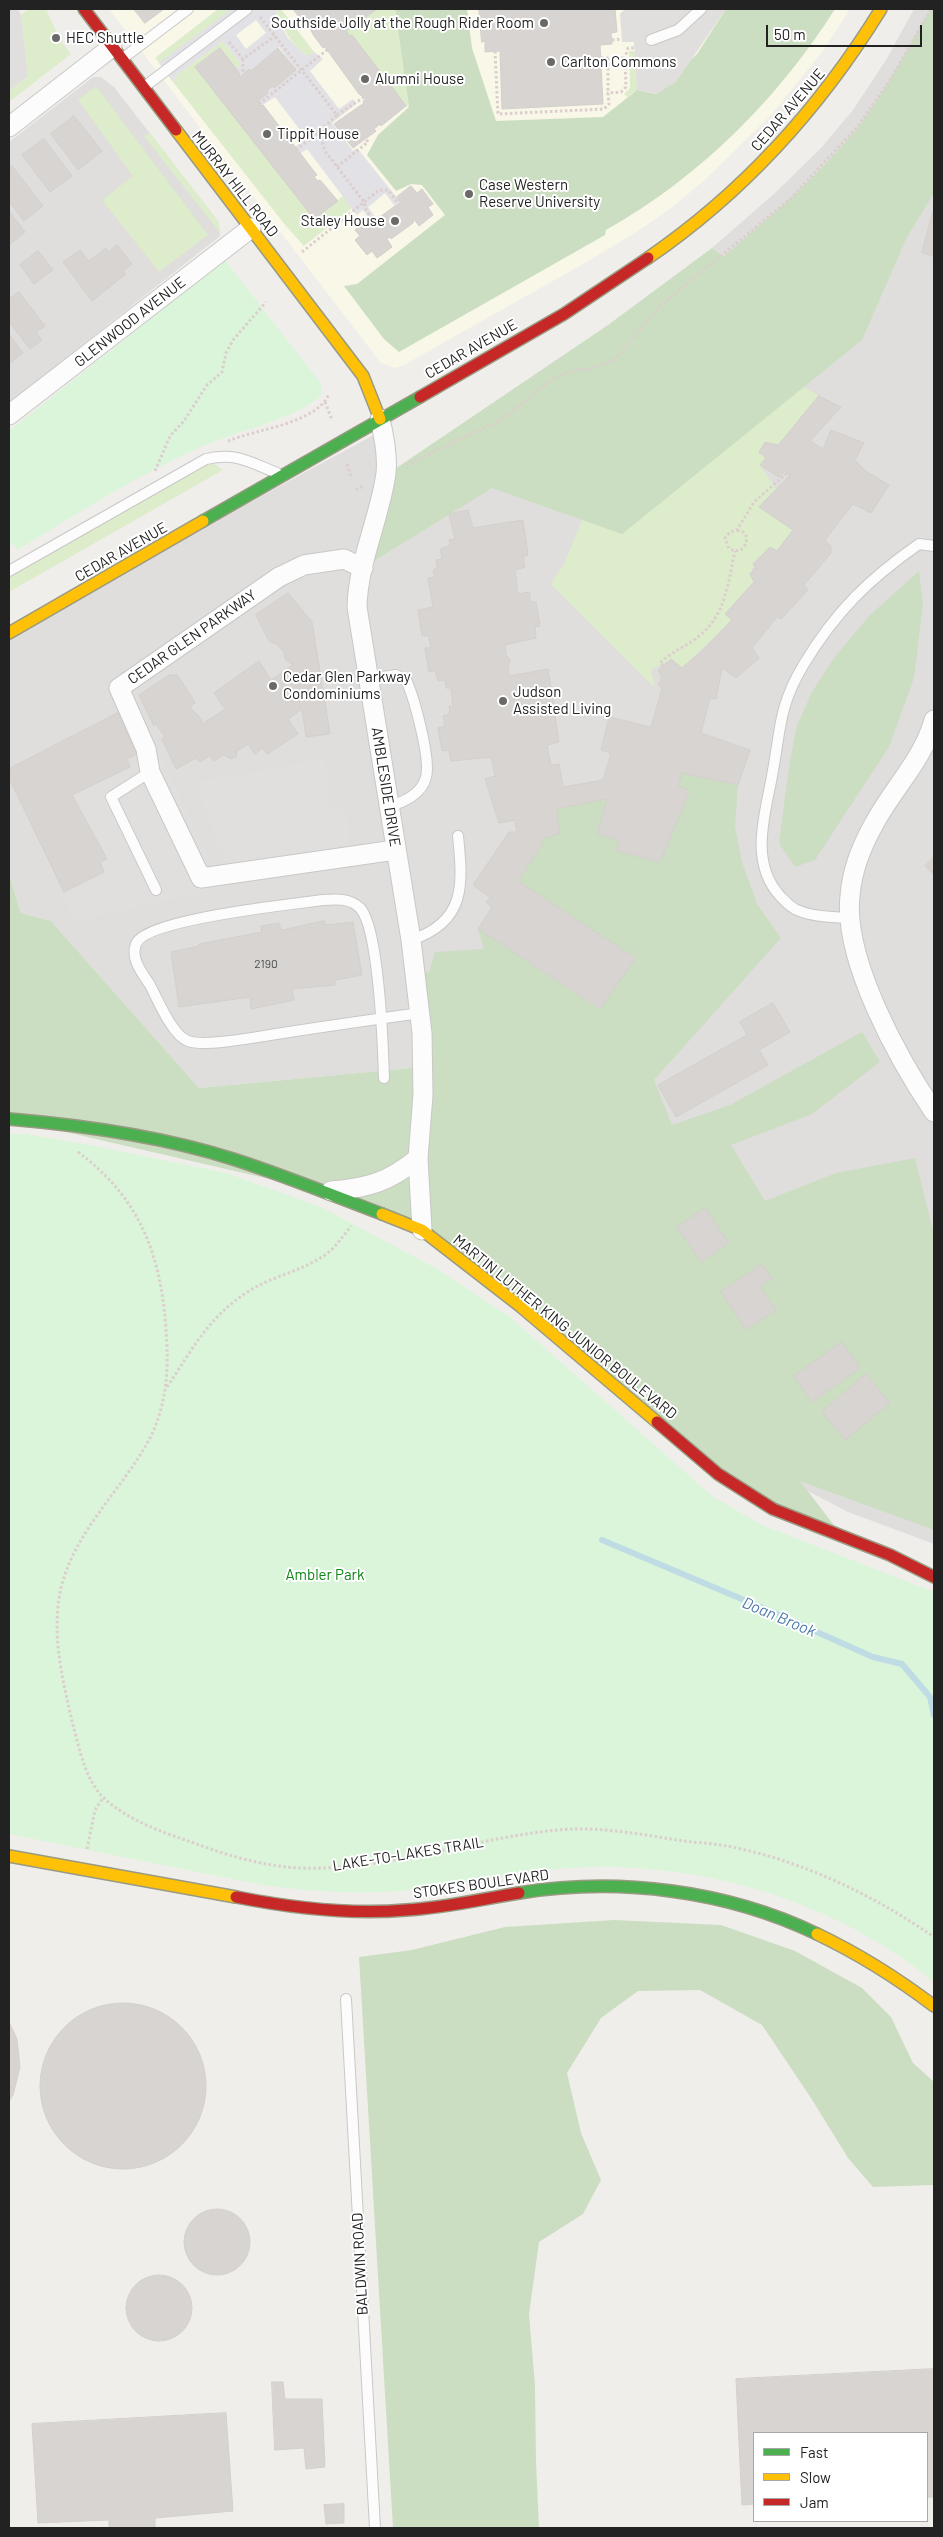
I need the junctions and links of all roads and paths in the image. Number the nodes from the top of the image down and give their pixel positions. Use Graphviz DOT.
graph roads {
  1 [pos="84,9"];
  2 [pos="188,9"];
  3 [pos="247,9"];
  4 [pos="701,9"];
  5 [pos="881,9"];
  6 [pos="931,9"];
  7 [pos="259,16"];
  8 [pos="220,29"];
  9 [pos="274,36"];
  10 [pos="622,39"];
  11 [pos="612,40"];
  12 [pos="651,40"];
  13 [pos="634,48"];
  14 [pos="327,50"];
  15 [pos="495,51"];
  16 [pos="116,54"];
  17 [pos="601,58"];
  18 [pos="608,58"];
  19 [pos="624,58"];
  20 [pos="243,59"];
  21 [pos="302,70"];
  22 [pos="243,74"];
  23 [pos="143,88"];
  24 [pos="608,93"];
  25 [pos="364,97"];
  26 [pos="259,104"];
  27 [pos="337,115"];
  28 [pos="9,127"];
  29 [pos="319,132"];
  30 [pos="366,138"];
  31 [pos="296,150"];
  32 [pos="337,167"];
  33 [pos="364,202"];
  34 [pos="400,205"];
  35 [pos="376,224"];
  36 [pos="251,228"];
  37 [pos="302,252"];
  38 [pos="266,302"];
  39 [pos="9,415"];
  40 [pos="380,419"];
  41 [pos="414,461"];
  42 [pos="787,473"];
  43 [pos="154,474"];
  44 [pos="282,476"];
  45 [pos="737,530"];
  46 [pos="934,546"];
  47 [pos="735,551"];
  48 [pos="363,568"];
  49 [pos="9,571"];
  50 [pos="9,633"];
  51 [pos="664,666"];
  52 [pos="369,679"];
  53 [pos="934,720"];
  54 [pos="928,749"];
  55 [pos="150,772"];
  56 [pos="388,806"];
  57 [pos="458,836"];
  58 [pos="395,850"];
  59 [pos="156,890"];
  60 [pos="850,918"];
  61 [pos="411,940"];
  62 [pos="420,1013"];
  63 [pos="382,1018"];
  64 [pos="384,1078"];
  65 [pos="934,1112"];
  66 [pos="9,1119"];
  67 [pos="79,1152"];
  68 [pos="418,1158"];
  69 [pos="326,1192"];
  70 [pos="352,1225"];
  71 [pos="422,1230"];
  72 [pos="167,1388"];
  73 [pos="934,1577"];
  74 [pos="103,1798"];
  75 [pos="9,1856"];
  76 [pos="84,1870"];
  77 [pos="934,1937"];
  78 [pos="346,1999"];
  79 [pos="934,2006"];
  80 [pos="375,2528"];
  1 -- 16 [label="main road, MURRAY HILL ROAD"];
  2 -- 16 [label="lane"];
  3 -- 8 [label="lane"];
  4 -- 12 [label="lane"];
  5 -- 40 [label="main road, CEDAR AVENUE"];
  6 -- 41 [label="path"];
  7 -- 9 [label="path"];
  8 -- 20 [label="path"];
  8 -- 23 [label="lane"];
  9 -- 20 [label="path"];
  9 -- 21 [label="path"];
  10 -- 11 [label="path"];
  13 -- 19 [label="path"];
  14 -- 21 [label="path"];
  15 -- 24 [label="path"];
  16 -- 23 [label="main road, MURRAY HILL ROAD"];
  16 -- 28 [label="street"];
  17 -- 18 [label="path"];
  18 -- 19 [label="path"];
  18 -- 24 [label="path"];
  19 -- 24 [label="path"];
  20 -- 22 [label="path"];
  21 -- 26 [label="path"];
  21 -- 27 [label="path"];
  23 -- 36 [label="main road, MURRAY HILL ROAD"];
  25 -- 27 [label="path"];
  27 -- 29 [label="path"];
  29 -- 31 [label="path"];
  29 -- 32 [label="path"];
  30 -- 32 [label="path"];
  32 -- 33 [label="path"];
  33 -- 34 [label="path"];
  33 -- 35 [label="path"];
  33 -- 37 [label="path"];
  36 -- 39 [label="street, GLENWOOD AVENUE"];
  36 -- 40 [label="main road, MURRAY HILL ROAD"];
  38 -- 43 [label="path"];
  40 -- 44 [label="main road, CEDAR AVENUE"];
  40 -- 48 [label="street, AMBLESIDE DRIVE"];
  42 -- 45 [label="path"];
  44 -- 49 [label="lane"];
  44 -- 50 [label="main road, CEDAR AVENUE"];
  45 -- 47 [label="path"];
  45 -- 47 [label="path"];
  46 -- 60 [label="lane"];
  47 -- 51 [label="path"];
  48 -- 52 [label="street, AMBLESIDE DRIVE"];
  48 -- 55 [label="street, CEDAR GLEN PARKWAY"];
  52 -- 56 [label="street, AMBLESIDE DRIVE"];
  52 -- 56 [label="lane"];
  53 -- 54 [label="street"];
  54 -- 60 [label="street"];
  55 -- 58 [label="street, CEDAR GLEN PARKWAY"];
  55 -- 59 [label="lane"];
  56 -- 58 [label="street, AMBLESIDE DRIVE"];
  57 -- 61 [label="lane"];
  58 -- 61 [label="street, AMBLESIDE DRIVE"];
  60 -- 65 [label="street"];
  61 -- 62 [label="street, AMBLESIDE DRIVE"];
  62 -- 63 [label="lane"];
  62 -- 68 [label="street, AMBLESIDE DRIVE"];
  63 -- 63 [label="lane"];
  63 -- 64 [label="lane"];
  66 -- 69 [label="main road, MARTIN LUTHER KING JUNIOR BOULEVARD"];
  67 -- 72 [label="path, LAKE-TO-LAKES TRAIL"];
  68 -- 69 [label="street"];
  68 -- 71 [label="street, AMBLESIDE DRIVE"];
  69 -- 71 [label="main road, MARTIN LUTHER KING JUNIOR BOULEVARD"];
  70 -- 72 [label="path"];
  71 -- 73 [label="main road, MARTIN LUTHER KING JUNIOR BOULEVARD"];
  72 -- 74 [label="path, LAKE-TO-LAKES TRAIL"];
  74 -- 76 [label="path"];
  74 -- 77 [label="path, LAKE-TO-LAKES TRAIL"];
  75 -- 76 [label="main road, STOKES BOULEVARD"];
  76 -- 79 [label="main road, STOKES BOULEVARD"];
  78 -- 80 [label="lane, BALDWIN ROAD"];
}
